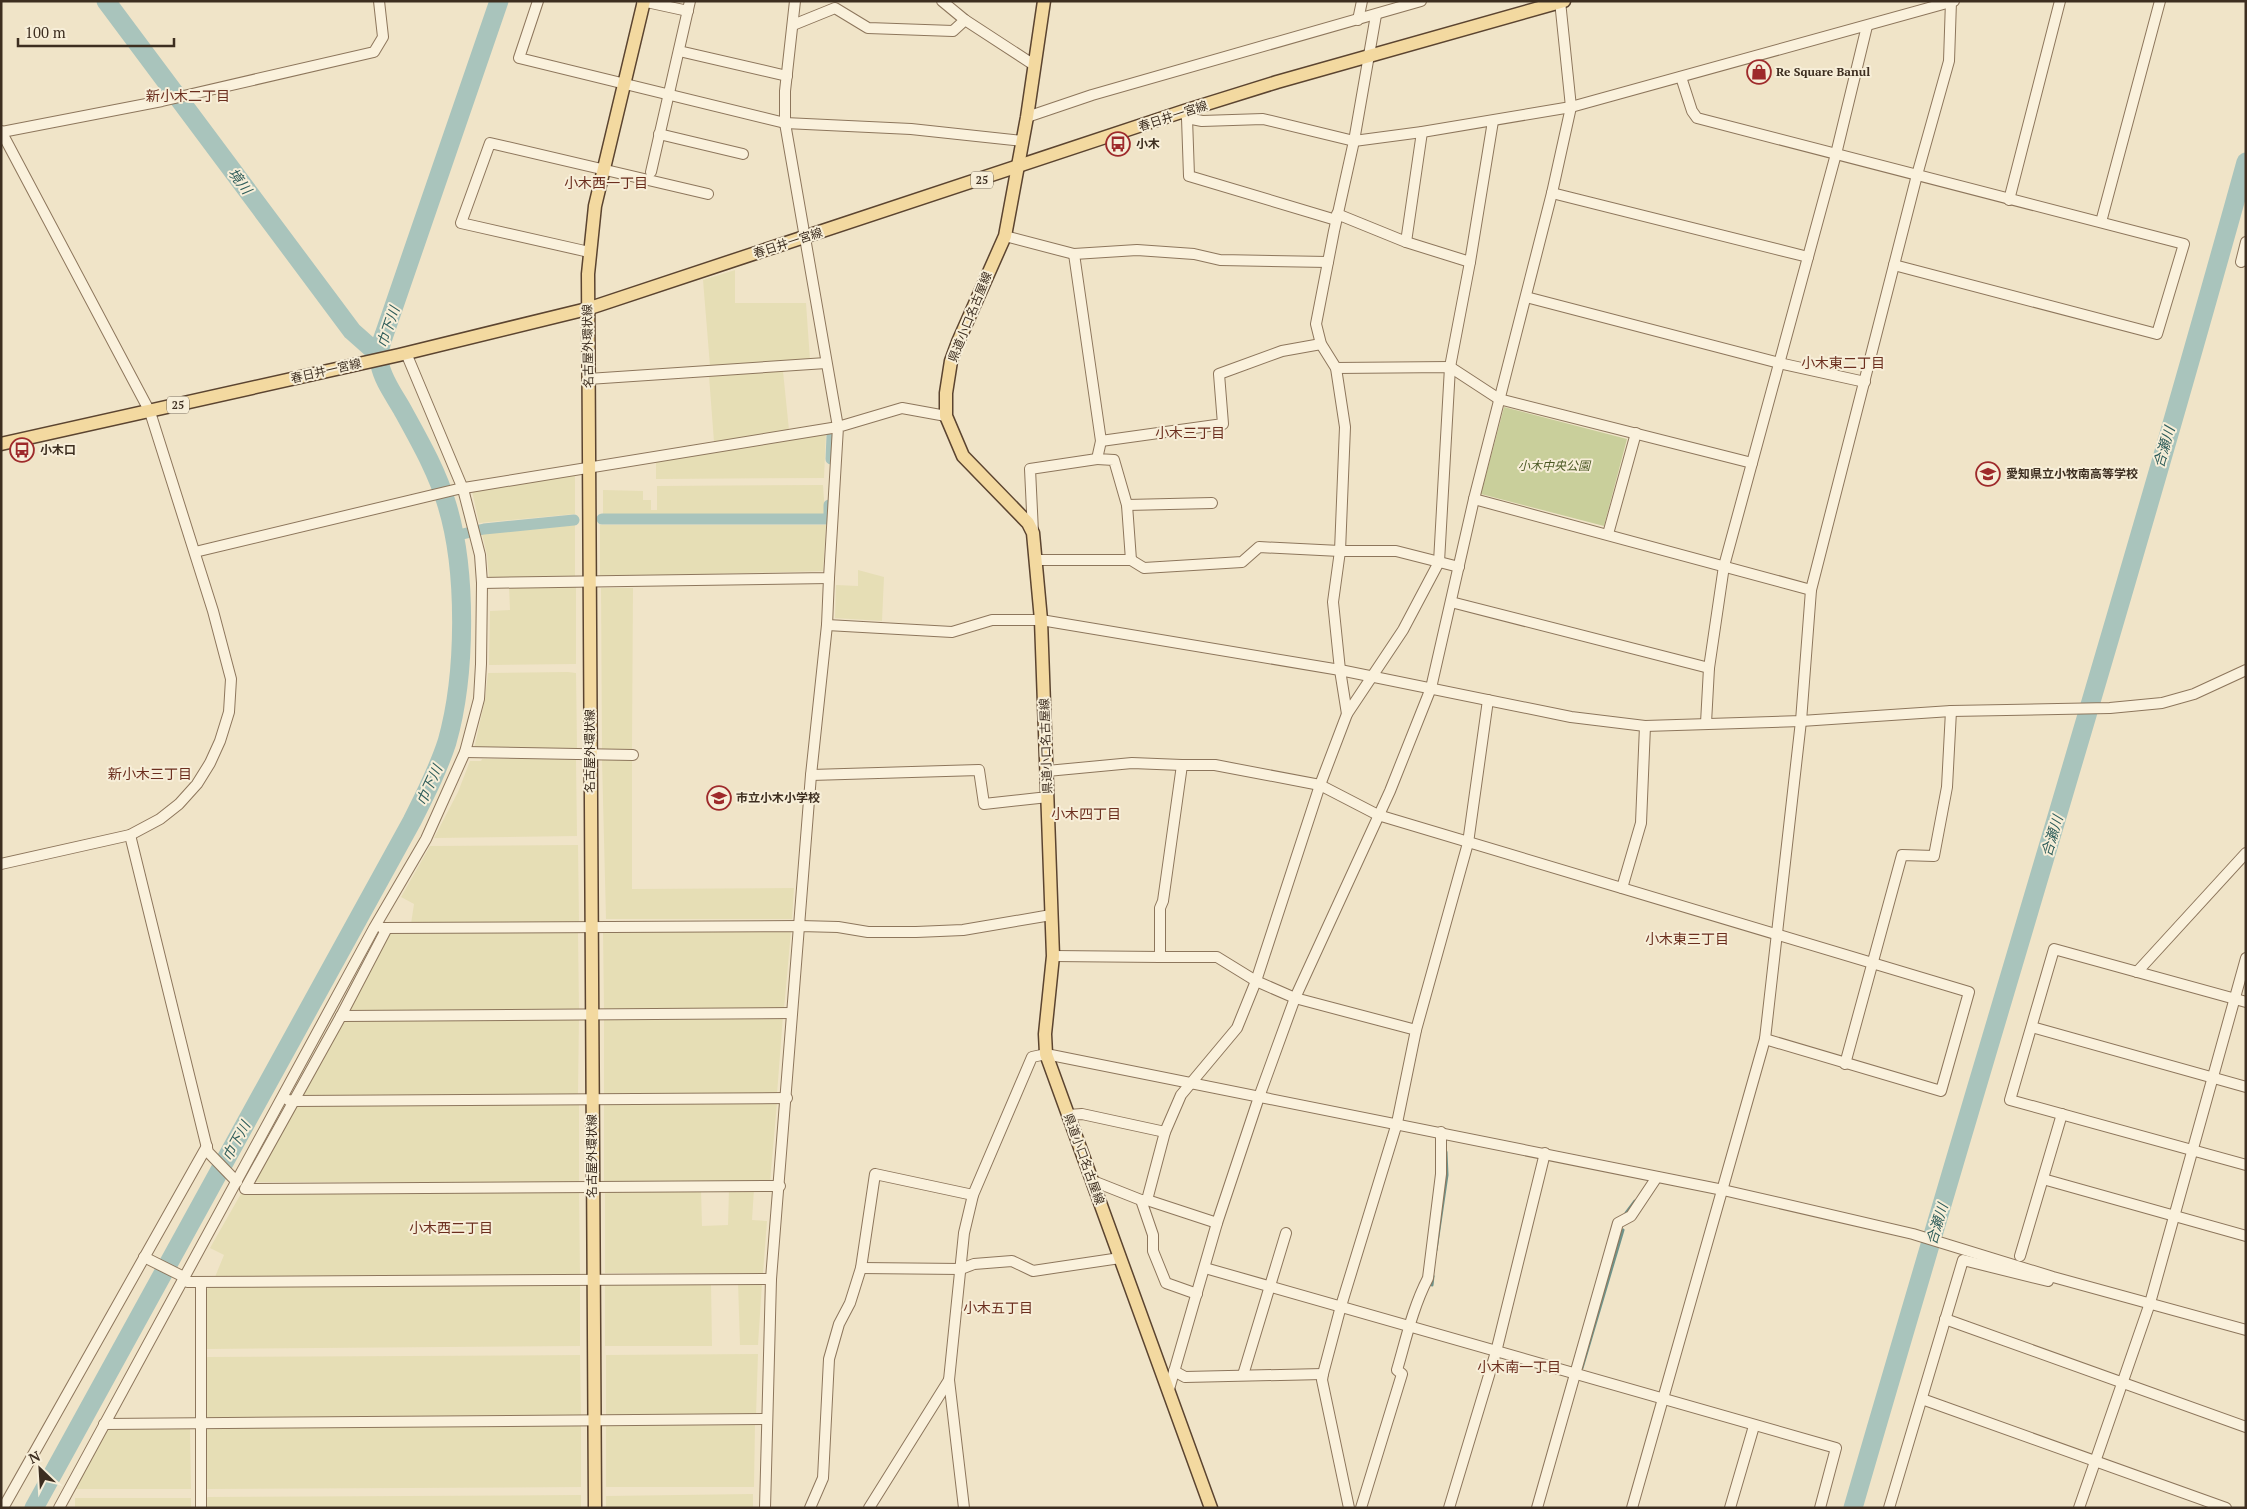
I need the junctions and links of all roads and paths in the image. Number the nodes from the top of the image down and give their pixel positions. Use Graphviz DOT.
graph roads {
  1 [pos="379,1"];
  2 [pos="538,1"];
  3 [pos="643,1"];
  4 [pos="795,1"];
  5 [pos="942,1"];
  6 [pos="1044,1"];
  7 [pos="1362,1"];
  8 [pos="1421,1"];
  9 [pos="2060,1"];
  10 [pos="2160,1"];
  11 [pos="1561,2"];
  12 [pos="1952,2"];
  13 [pos="689,6"];
  14 [pos="1376,15"];
  15 [pos="965,20"];
  16 [pos="1358,20"];
  17 [pos="793,25"];
  18 [pos="1867,26"];
  19 [pos="679,51"];
  20 [pos="1369,57"];
  21 [pos="1034,65"];
  22 [pos="787,76"];
  23 [pos="1681,77"];
  24 [pos="624,85"];
  25 [pos="669,95"];
  26 [pos="1571,107"];
  27 [pos="1185,115"];
  28 [pos="1027,117"];
  29 [pos="1492,121"];
  30 [pos="785,123"];
  31 [pos="1,131"];
  32 [pos="1422,132"];
  33 [pos="660,134"];
  34 [pos="1023,141"];
  35 [pos="1354,141"];
  36 [pos="744,154"];
  37 [pos="1836,154"];
  38 [pos="1018,168"];
  39 [pos="603,170"];
  40 [pos="651,172"];
  41 [pos="1917,175"];
  42 [pos="1552,193"];
  43 [pos="708,194"];
  44 [pos="2009,200"];
  45 [pos="1337,217"];
  46 [pos="2101,222"];
  47 [pos="1005,236"];
  48 [pos="804,238"];
  49 [pos="1406,242"];
  50 [pos="2246,242"];
  51 [pos="589,252"];
  52 [pos="1074,254"];
  53 [pos="1808,257"];
  54 [pos="2246,259"];
  55 [pos="1328,262"];
  56 [pos="1470,262"];
  57 [pos="1894,265"];
  58 [pos="1526,297"];
  59 [pos="587,309"];
  60 [pos="1321,344"];
  61 [pos="402,354"];
  62 [pos="826,363"];
  63 [pos="1779,363"];
  64 [pos="1336,368"];
  65 [pos="1450,368"];
  66 [pos="588,379"];
  67 [pos="1866,382"];
  68 [pos="1499,398"];
  69 [pos="150,412"];
  70 [pos="946,416"];
  71 [pos="838,427"];
  72 [pos="1636,433"];
  73 [pos="1101,441"];
  74 [pos="1,444"];
  75 [pos="1097,459"];
  76 [pos="1752,463"];
  77 [pos="588,467"];
  78 [pos="460,489"];
  79 [pos="1474,499"];
  80 [pos="1212,503"];
  81 [pos="1127,506"];
  82 [pos="1033,533"];
  83 [pos="1608,534"];
  84 [pos="1340,551"];
  85 [pos="195,552"];
  86 [pos="1036,560"];
  87 [pos="1131,560"];
  88 [pos="1439,562"];
  89 [pos="1724,566"];
  90 [pos="1459,567"];
  91 [pos="829,578"];
  92 [pos="590,581"];
  93 [pos="482,583"];
  94 [pos="1811,590"];
  95 [pos="1451,602"];
  96 [pos="1041,620"];
  97 [pos="827,625"];
  98 [pos="1710,668"];
  99 [pos="1340,670"];
  100 [pos="2246,670"];
  101 [pos="1372,677"];
  102 [pos="1431,688"];
  103 [pos="1488,700"];
  104 [pos="1951,711"];
  105 [pos="1347,714"];
  106 [pos="1801,721"];
  107 [pos="1706,723"];
  108 [pos="1645,726"];
  109 [pos="465,752"];
  110 [pos="633,754"];
  111 [pos="590,755"];
  112 [pos="1182,766"];
  113 [pos="1047,771"];
  114 [pos="812,775"];
  115 [pos="1320,785"];
  116 [pos="1048,797"];
  117 [pos="1378,815"];
  118 [pos="130,834"];
  119 [pos="1468,843"];
  120 [pos="2246,853"];
  121 [pos="1,864"];
  122 [pos="1622,888"];
  123 [pos="1051,915"];
  124 [pos="800,926"];
  125 [pos="592,927"];
  126 [pos="374,928"];
  127 [pos="387,928"];
  128 [pos="1778,934"];
  129 [pos="1054,956"];
  130 [pos="1160,957"];
  131 [pos="2246,958"];
  132 [pos="1874,962"];
  133 [pos="2137,972"];
  134 [pos="1256,981"];
  135 [pos="1296,998"];
  136 [pos="2234,999"];
  137 [pos="2246,1002"];
  138 [pos="792,1013"];
  139 [pos="592,1015"];
  140 [pos="341,1016"];
  141 [pos="2032,1026"];
  142 [pos="1416,1030"];
  143 [pos="1765,1039"];
  144 [pos="1046,1054"];
  145 [pos="1846,1064"];
  146 [pos="2213,1078"];
  147 [pos="1190,1083"];
  148 [pos="2246,1087"];
  149 [pos="1259,1097"];
  150 [pos="283,1098"];
  151 [pos="787,1098"];
  152 [pos="592,1100"];
  153 [pos="294,1101"];
  154 [pos="2062,1114"];
  155 [pos="1068,1115"];
  156 [pos="1397,1123"];
  157 [pos="1165,1132"];
  158 [pos="1441,1132"];
  159 [pos="207,1146"];
  160 [pos="2194,1150"];
  161 [pos="1545,1153"];
  162 [pos="2246,1164"];
  163 [pos="1657,1177"];
  164 [pos="2042,1179"];
  165 [pos="235,1180"];
  166 [pos="1093,1181"];
  167 [pos="780,1186"];
  168 [pos="593,1187"];
  169 [pos="1724,1190"];
  170 [pos="973,1195"];
  171 [pos="1144,1200"];
  172 [pos="2174,1216"];
  173 [pos="1218,1223"];
  174 [pos="1286,1233"];
  175 [pos="2246,1236"];
  176 [pos="2020,1256"];
  177 [pos="1120,1258"];
  178 [pos="147,1259"];
  179 [pos="861,1268"];
  180 [pos="1205,1268"];
  181 [pos="961,1269"];
  182 [pos="182,1276"];
  183 [pos="2053,1277"];
  184 [pos="593,1278"];
  185 [pos="771,1279"];
  186 [pos="201,1282"];
  187 [pos="1270,1287"];
  188 [pos="1197,1294"];
  189 [pos="2150,1302"];
  190 [pos="1341,1306"];
  191 [pos="1945,1319"];
  192 [pos="1409,1326"];
  193 [pos="2246,1330"];
  194 [pos="1496,1352"];
  195 [pos="1174,1371"];
  196 [pos="1323,1374"];
  197 [pos="1575,1374"];
  198 [pos="1243,1375"];
  199 [pos="949,1380"];
  200 [pos="2123,1382"];
  201 [pos="1168,1389"];
  202 [pos="1922,1399"];
  203 [pos="1664,1400"];
  204 [pos="767,1419"];
  205 [pos="594,1422"];
  206 [pos="201,1423"];
  207 [pos="104,1424"];
  208 [pos="1754,1426"];
  209 [pos="2246,1427"];
  210 [pos="2096,1462"];
  211 [pos="3,1508"];
  212 [pos="59,1508"];
  213 [pos="201,1508"];
  214 [pos="595,1508"];
  215 [pos="765,1508"];
  216 [pos="810,1508"];
  217 [pos="869,1508"];
  218 [pos="964,1508"];
  219 [pos="1211,1508"];
  220 [pos="1348,1508"];
  221 [pos="1361,1508"];
  222 [pos="1449,1508"];
  223 [pos="1537,1508"];
  224 [pos="1632,1508"];
  225 [pos="1730,1508"];
  226 [pos="1820,1508"];
  227 [pos="1889,1508"];
  228 [pos="2079,1508"];
  229 [pos="2226,1508"];
  1 -- 31 [label="street"];
  2 -- 24 [label="street"];
  3 -- 13 [label="street"];
  3 -- 24 [label="main road, 名古屋外環状線"];
  4 -- 17 [label="street"];
  5 -- 15 [label="street"];
  6 -- 21 [label="main road, 県道小口名古屋線"];
  7 -- 16 [label="street"];
  8 -- 14 [label="street"];
  9 -- 44 [label="street"];
  10 -- 46 [label="street"];
  11 -- 20 [label="main road, 春日井一宮線 / 25"];
  11 -- 26 [label="street"];
  12 -- 18 [label="street"];
  12 -- 41 [label="street"];
  13 -- 19 [label="street"];
  14 -- 16 [label="street"];
  14 -- 20 [label="street"];
  15 -- 17 [label="street"];
  15 -- 21 [label="street"];
  16 -- 28 [label="street"];
  17 -- 22 [label="street"];
  18 -- 23 [label="street"];
  18 -- 37 [label="street"];
  19 -- 22 [label="street"];
  19 -- 25 [label="street"];
  20 -- 27 [label="main road, 春日井一宮線 / 25"];
  20 -- 35 [label="street"];
  21 -- 28 [label="main road, 県道小口名古屋線"];
  22 -- 30 [label="street"];
  23 -- 26 [label="street"];
  23 -- 37 [label="street"];
  24 -- 25 [label="street"];
  24 -- 39 [label="main road, 名古屋外環状線"];
  25 -- 30 [label="street"];
  25 -- 33 [label="street"];
  26 -- 29 [label="street"];
  26 -- 42 [label="street"];
  27 -- 35 [label="street"];
  27 -- 38 [label="main road, 春日井一宮線 / 25"];
  27 -- 45 [label="street"];
  28 -- 34 [label="main road, 県道小口名古屋線"];
  29 -- 32 [label="street"];
  29 -- 56 [label="street"];
  30 -- 34 [label="street"];
  30 -- 48 [label="street"];
  31 -- 69 [label="street"];
  32 -- 35 [label="street"];
  32 -- 49 [label="street"];
  33 -- 36 [label="street"];
  33 -- 40 [label="street"];
  34 -- 38 [label="main road, 県道小口名古屋線"];
  35 -- 45 [label="street"];
  37 -- 41 [label="street"];
  37 -- 53 [label="street"];
  38 -- 47 [label="main road, 県道小口名古屋線"];
  38 -- 48 [label="main road, 春日井一宮線 / 25"];
  39 -- 43 [label="street"];
  39 -- 51 [label="main road, 名古屋外環状線"];
  39 -- 51 [label="street"];
  41 -- 44 [label="street"];
  41 -- 57 [label="street"];
  42 -- 53 [label="street"];
  42 -- 58 [label="street"];
  44 -- 46 [label="street"];
  45 -- 49 [label="street"];
  45 -- 55 [label="street"];
  46 -- 57 [label="street"];
  47 -- 52 [label="street"];
  47 -- 70 [label="main road, 県道小口名古屋線"];
  48 -- 59 [label="main road, 春日井一宮線 / 25"];
  48 -- 62 [label="street"];
  49 -- 56 [label="street"];
  50 -- 54 [label="street"];
  51 -- 59 [label="main road, 名古屋外環状線"];
  52 -- 55 [label="street"];
  52 -- 73 [label="street"];
  53 -- 63 [label="street"];
  55 -- 60 [label="street"];
  56 -- 65 [label="street"];
  57 -- 67 [label="street"];
  58 -- 63 [label="street"];
  58 -- 68 [label="street"];
  59 -- 61 [label="main road, 春日井一宮線 / 25"];
  59 -- 66 [label="main road, 名古屋外環状線"];
  60 -- 64 [label="street"];
  60 -- 73 [label="street"];
  61 -- 69 [label="main road, 春日井一宮線 / 25"];
  61 -- 78 [label="street"];
  62 -- 66 [label="street"];
  62 -- 71 [label="street"];
  63 -- 67 [label="street"];
  63 -- 76 [label="street"];
  64 -- 65 [label="street"];
  64 -- 84 [label="street"];
  65 -- 68 [label="street"];
  65 -- 88 [label="street"];
  66 -- 77 [label="main road, 名古屋外環状線"];
  67 -- 94 [label="street"];
  68 -- 72 [label="street"];
  68 -- 79 [label="street"];
  69 -- 74 [label="main road, 春日井一宮線 / 25"];
  69 -- 85 [label="street"];
  70 -- 71 [label="street"];
  70 -- 82 [label="main road, 県道小口名古屋線"];
  71 -- 77 [label="street"];
  71 -- 91 [label="street"];
  72 -- 76 [label="street"];
  72 -- 83 [label="street"];
  73 -- 75 [label="street"];
  75 -- 81 [label="street"];
  75 -- 82 [label="street"];
  76 -- 89 [label="street"];
  77 -- 78 [label="street"];
  77 -- 92 [label="main road, 名古屋外環状線"];
  78 -- 85 [label="street"];
  78 -- 93 [label="street"];
  79 -- 83 [label="street"];
  79 -- 90 [label="street"];
  80 -- 81 [label="street"];
  81 -- 87 [label="street"];
  82 -- 86 [label="main road, 県道小口名古屋線"];
  83 -- 89 [label="street"];
  84 -- 87 [label="street"];
  84 -- 88 [label="street"];
  84 -- 99 [label="street"];
  85 -- 118 [label="street"];
  86 -- 87 [label="street"];
  86 -- 96 [label="main road, 県道小口名古屋線"];
  88 -- 90 [label="street"];
  88 -- 101 [label="street"];
  89 -- 94 [label="street"];
  89 -- 98 [label="street"];
  90 -- 95 [label="street"];
  91 -- 92 [label="street"];
  91 -- 97 [label="street"];
  92 -- 93 [label="street"];
  92 -- 111 [label="main road, 名古屋外環状線"];
  93 -- 109 [label="street"];
  94 -- 106 [label="street"];
  95 -- 98 [label="street"];
  95 -- 102 [label="street"];
  96 -- 97 [label="street"];
  96 -- 99 [label="street"];
  96 -- 113 [label="main road, 県道小口名古屋線"];
  97 -- 114 [label="street"];
  98 -- 107 [label="street"];
  99 -- 101 [label="street"];
  99 -- 105 [label="street"];
  100 -- 104 [label="street"];
  101 -- 102 [label="street"];
  101 -- 105 [label="street"];
  102 -- 103 [label="street"];
  102 -- 117 [label="street"];
  103 -- 108 [label="street"];
  103 -- 119 [label="street"];
  104 -- 106 [label="street"];
  104 -- 132 [label="street"];
  105 -- 115 [label="street"];
  106 -- 107 [label="street"];
  106 -- 128 [label="street"];
  107 -- 108 [label="street"];
  108 -- 122 [label="street"];
  109 -- 111 [label="street"];
  109 -- 126 [label="street"];
  110 -- 111 [label="street"];
  111 -- 125 [label="main road, 名古屋外環状線"];
  112 -- 113 [label="street"];
  112 -- 115 [label="street"];
  112 -- 130 [label="street"];
  113 -- 116 [label="main road, 県道小口名古屋線"];
  114 -- 116 [label="street"];
  114 -- 124 [label="street"];
  115 -- 117 [label="street"];
  115 -- 134 [label="street"];
  116 -- 123 [label="main road, 県道小口名古屋線"];
  117 -- 119 [label="street"];
  117 -- 135 [label="street"];
  118 -- 121 [label="street"];
  118 -- 159 [label="street"];
  119 -- 122 [label="street"];
  119 -- 142 [label="street"];
  120 -- 133 [label="street"];
  122 -- 128 [label="street"];
  123 -- 124 [label="street"];
  123 -- 129 [label="main road, 県道小口名古屋線"];
  124 -- 125 [label="street"];
  124 -- 138 [label="street"];
  125 -- 127 [label="street"];
  125 -- 139 [label="main road, 名古屋外環状線"];
  126 -- 127 [label="street"];
  126 -- 150 [label="street"];
  127 -- 140 [label="street"];
  128 -- 132 [label="street"];
  128 -- 143 [label="street"];
  129 -- 130 [label="street"];
  129 -- 144 [label="main road, 県道小口名古屋線"];
  130 -- 134 [label="street"];
  131 -- 136 [label="street"];
  132 -- 145 [label="street"];
  132 -- 145 [label="street"];
  133 -- 136 [label="street"];
  133 -- 141 [label="street"];
  134 -- 135 [label="street"];
  134 -- 147 [label="street"];
  135 -- 142 [label="street"];
  135 -- 149 [label="street"];
  136 -- 137 [label="street"];
  136 -- 146 [label="street"];
  138 -- 139 [label="street"];
  138 -- 151 [label="street"];
  139 -- 140 [label="street"];
  139 -- 152 [label="main road, 名古屋外環状線"];
  140 -- 153 [label="street"];
  141 -- 146 [label="street"];
  141 -- 154 [label="street"];
  142 -- 156 [label="street"];
  143 -- 145 [label="street"];
  143 -- 169 [label="street"];
  144 -- 147 [label="street"];
  144 -- 155 [label="main road, 県道小口名古屋線"];
  144 -- 170 [label="street"];
  146 -- 148 [label="street"];
  146 -- 160 [label="street"];
  147 -- 149 [label="street"];
  147 -- 157 [label="street"];
  149 -- 156 [label="street"];
  149 -- 173 [label="street"];
  150 -- 153 [label="street"];
  150 -- 165 [label="street"];
  151 -- 152 [label="street"];
  151 -- 167 [label="street"];
  152 -- 153 [label="street"];
  152 -- 168 [label="main road, 名古屋外環状線"];
  153 -- 168 [label="street"];
  154 -- 160 [label="street"];
  154 -- 164 [label="street"];
  155 -- 157 [label="street"];
  155 -- 166 [label="main road, 県道小口名古屋線"];
  156 -- 158 [label="street"];
  156 -- 190 [label="street"];
  157 -- 171 [label="street"];
  158 -- 161 [label="street"];
  158 -- 192 [label="street"];
  159 -- 165 [label="street"];
  159 -- 178 [label="street"];
  160 -- 162 [label="street"];
  160 -- 172 [label="street"];
  161 -- 163 [label="street"];
  161 -- 194 [label="street"];
  163 -- 169 [label="street"];
  163 -- 197 [label="street"];
  164 -- 172 [label="street"];
  164 -- 176 [label="street"];
  165 -- 182 [label="street"];
  166 -- 171 [label="street"];
  166 -- 177 [label="main road, 県道小口名古屋線"];
  167 -- 168 [label="street"];
  167 -- 185 [label="street"];
  168 -- 184 [label="main road, 名古屋外環状線"];
  169 -- 183 [label="street"];
  169 -- 203 [label="street"];
  170 -- 179 [label="street"];
  170 -- 181 [label="street"];
  171 -- 173 [label="street"];
  171 -- 188 [label="street"];
  172 -- 175 [label="street"];
  172 -- 189 [label="street"];
  173 -- 180 [label="street"];
  174 -- 187 [label="street"];
  177 -- 181 [label="street"];
  177 -- 201 [label="main road, 県道小口名古屋線"];
  178 -- 182 [label="street"];
  178 -- 211 [label="street"];
  179 -- 181 [label="street"];
  179 -- 216 [label="street"];
  180 -- 187 [label="street"];
  180 -- 188 [label="street"];
  181 -- 199 [label="street"];
  182 -- 186 [label="street"];
  182 -- 207 [label="street"];
  183 -- 189 [label="street"];
  183 -- 191 [label="street"];
  184 -- 185 [label="street"];
  184 -- 186 [label="street"];
  184 -- 205 [label="main road, 名古屋外環状線"];
  185 -- 204 [label="street"];
  186 -- 206 [label="street"];
  187 -- 190 [label="street"];
  187 -- 198 [label="street"];
  188 -- 195 [label="street"];
  189 -- 193 [label="street"];
  189 -- 200 [label="street"];
  190 -- 192 [label="street"];
  190 -- 196 [label="street"];
  191 -- 200 [label="street"];
  191 -- 202 [label="street"];
  192 -- 194 [label="street"];
  192 -- 221 [label="street"];
  194 -- 197 [label="street"];
  194 -- 222 [label="street"];
  195 -- 198 [label="street"];
  195 -- 201 [label="street"];
  196 -- 198 [label="street"];
  196 -- 220 [label="street"];
  197 -- 203 [label="street"];
  197 -- 223 [label="street"];
  199 -- 217 [label="street"];
  199 -- 218 [label="street"];
  200 -- 209 [label="street"];
  200 -- 210 [label="street"];
  201 -- 219 [label="main road, 県道小口名古屋線"];
  202 -- 210 [label="street"];
  202 -- 227 [label="street"];
  203 -- 208 [label="street"];
  203 -- 224 [label="street"];
  204 -- 205 [label="street"];
  204 -- 215 [label="street"];
  205 -- 206 [label="street"];
  205 -- 214 [label="main road, 名古屋外環状線"];
  206 -- 207 [label="street"];
  206 -- 213 [label="street"];
  207 -- 212 [label="street"];
  208 -- 225 [label="street"];
  208 -- 226 [label="street"];
  210 -- 228 [label="street"];
  210 -- 229 [label="street"];
}
